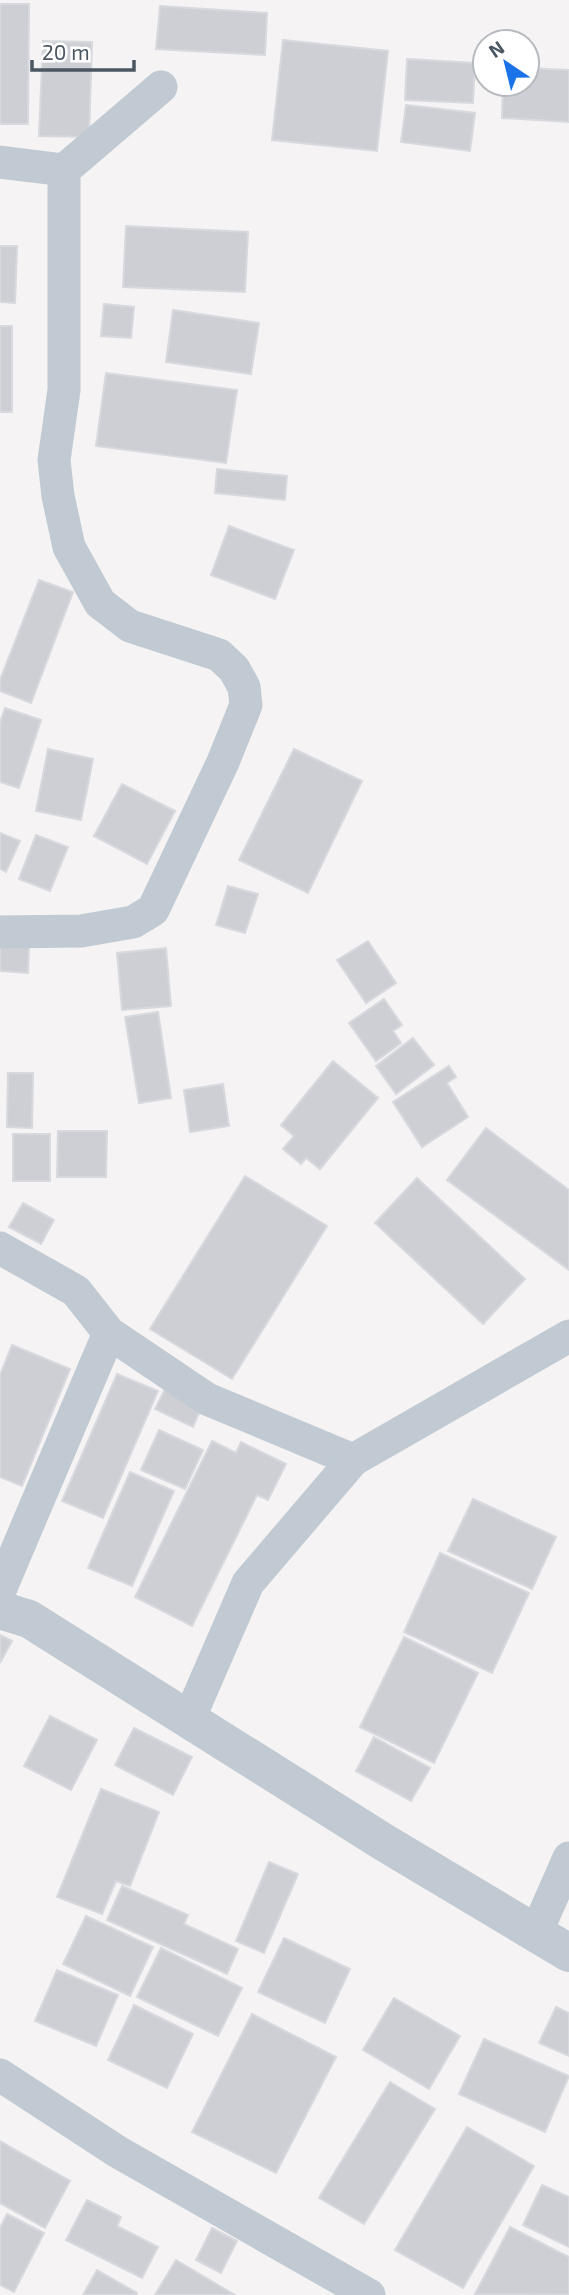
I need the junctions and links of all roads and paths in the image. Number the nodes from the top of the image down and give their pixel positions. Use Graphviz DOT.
graph roads {
  1 [pos="161,87"];
  2 [pos="0,162"];
  3 [pos="64,170"];
  4 [pos="0,932"];
  5 [pos="0,1248"];
  6 [pos="109,1333"];
  7 [pos="569,1336"];
  8 [pos="353,1460"];
  9 [pos="0,1590"];
  10 [pos="0,1610"];
  11 [pos="189,1719"];
  12 [pos="569,1858"];
  13 [pos="536,1933"];
  14 [pos="569,1953"];
  15 [pos="0,2075"];
  16 [pos="369,2295"];
  1 -- 3 [label="street"];
  2 -- 3 [label="street"];
  3 -- 4 [label="street"];
  5 -- 6 [label="street"];
  6 -- 8 [label="street"];
  6 -- 9 [label="street"];
  7 -- 8 [label="street"];
  8 -- 11 [label="street"];
  10 -- 11 [label="street"];
  11 -- 13 [label="street"];
  12 -- 13 [label="street"];
  13 -- 14 [label="street"];
  15 -- 16 [label="street"];
}
